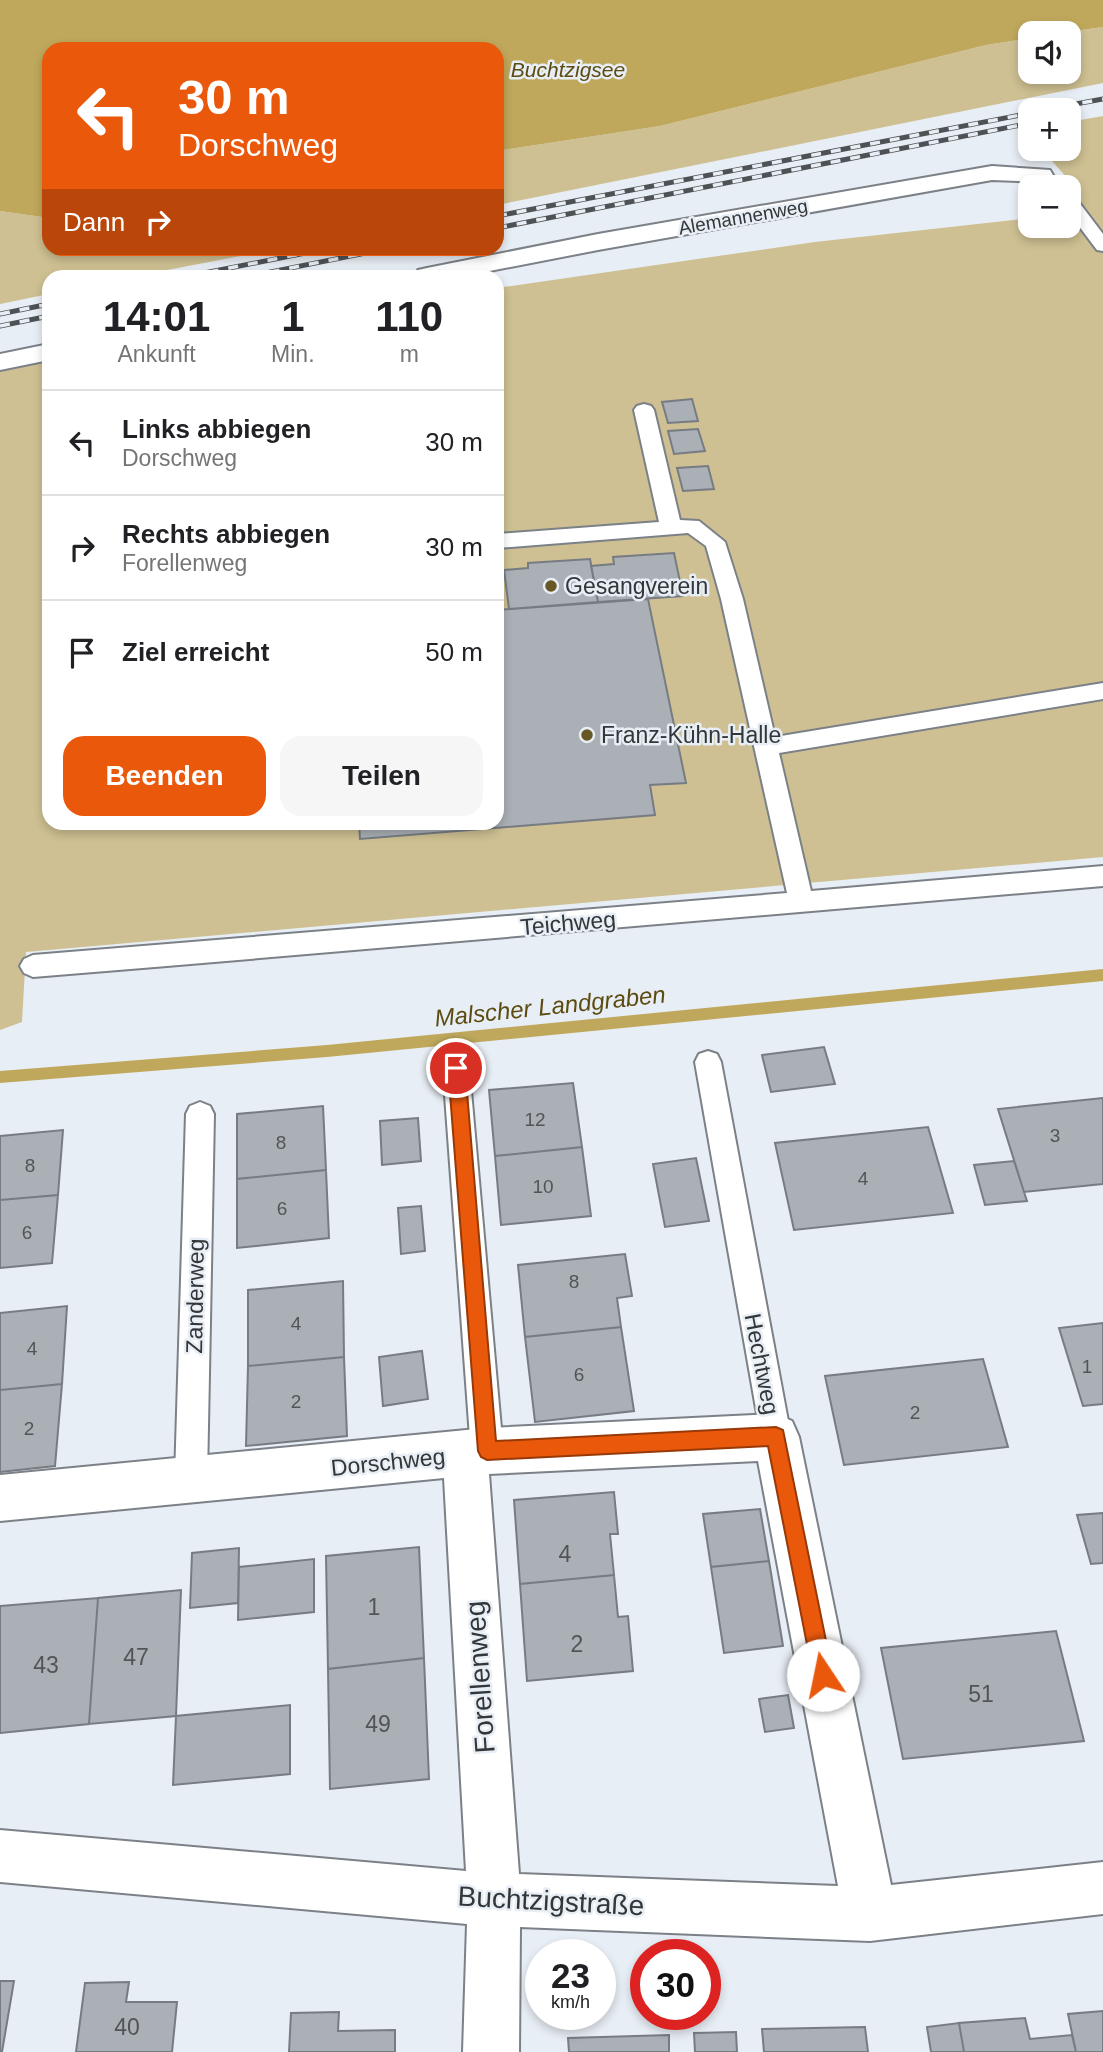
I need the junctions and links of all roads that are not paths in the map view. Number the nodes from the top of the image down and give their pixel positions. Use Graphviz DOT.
graph roads {
  1 [pos="1018,177"];
  2 [pos="1081,217"];
  3 [pos="1103,246"];
  4 [pos="458,270"];
  5 [pos="42,353"];
  6 [pos="0,362"];
  7 [pos="644,410"];
  8 [pos="671,527"];
  9 [pos="504,540"];
  10 [pos="1103,691"];
  11 [pos="766,747"];
  12 [pos="1103,876"];
  13 [pos="801,900"];
  14 [pos="33,965"];
  15 [pos="708,1062"];
  16 [pos="456,1068"];
  17 [pos="200,1114"];
  18 [pos="776,1437"];
  19 [pos="476,1453"];
  20 [pos="191,1478"];
  21 [pos="0,1498"];
  22 [pos="0,1856"];
  23 [pos="1103,1888"];
  24 [pos="494,1900"];
  25 [pos="870,1913"];
  26 [pos="491,2052"];
  1 -- 4 [label="street, Alemannenweg"];
  2 -- 3 [label="lane"];
  5 -- 6 [label="street"];
  7 -- 8 [label="lane"];
  8 -- 9 [label="lane"];
  8 -- 11 [label="lane"];
  10 -- 11 [label="lane"];
  11 -- 13 [label="lane"];
  12 -- 13 [label="lane, Teichweg"];
  13 -- 14 [label="lane, Teichweg"];
  15 -- 18 [label="lane, Hechtweg"];
  16 -- 19 [label="lane, Forellenweg"];
  17 -- 20 [label="lane, Zanderweg"];
  18 -- 19 [label="street, Dorschweg"];
  18 -- 25 [label="street, Hechtweg"];
  19 -- 20 [label="street, Dorschweg"];
  19 -- 24 [label="street, Forellenweg"];
  20 -- 21 [label="street, Dorschweg"];
  22 -- 24 [label="street, Buchtzigstraße"];
  23 -- 25 [label="street, Buchtzigstraße"];
  24 -- 25 [label="street, Buchtzigstraße"];
  24 -- 26 [label="street, Forellenweg"];
}
